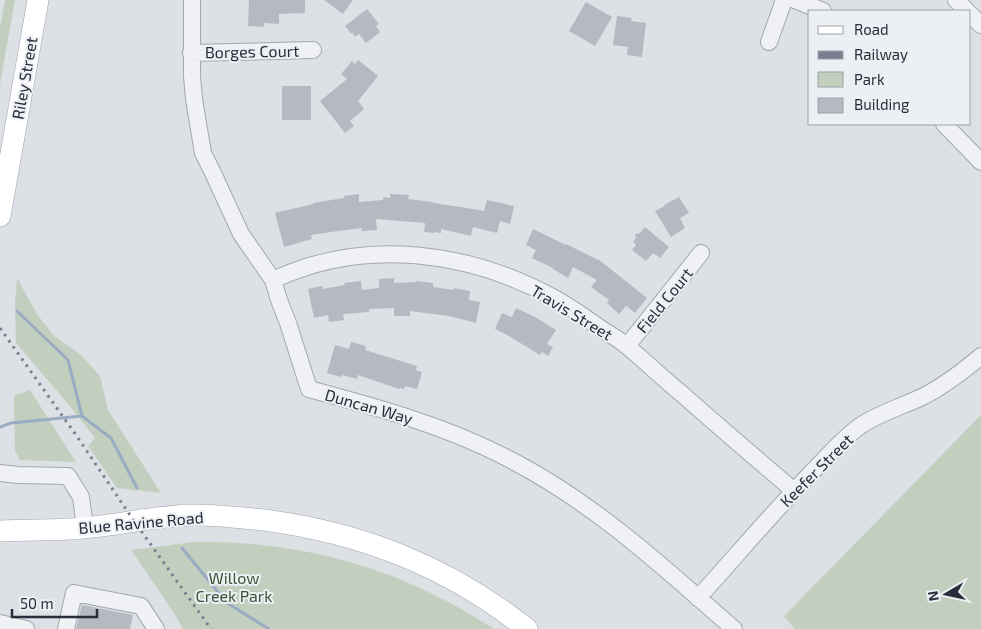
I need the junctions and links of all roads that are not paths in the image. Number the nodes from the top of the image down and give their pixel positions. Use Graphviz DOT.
graph roads {
  1 [pos="38,0"];
  2 [pos="192,0"];
  3 [pos="784,0"];
  4 [pos="795,0"];
  5 [pos="956,0"];
  6 [pos="820,10"];
  7 [pos="967,10"];
  8 [pos="971,14"];
  9 [pos="981,25"];
  10 [pos="770,42"];
  11 [pos="312,50"];
  12 [pos="191,53"];
  13 [pos="945,125"];
  14 [pos="981,162"];
  15 [pos="0,216"];
  16 [pos="701,253"];
  17 [pos="273,280"];
  18 [pos="627,346"];
  19 [pos="981,356"];
  20 [pos="0,473"];
  21 [pos="794,491"];
  22 [pos="85,528"];
  23 [pos="0,531"];
  24 [pos="698,598"];
  25 [pos="0,623"];
  26 [pos="26,629"];
  27 [pos="66,629"];
  28 [pos="156,629"];
  29 [pos="527,629"];
  30 [pos="734,629"];
  1 -- 15 [label="main road, Riley Street"];
  2 -- 12 [label="street, Duncan Way"];
  3 -- 10 [label="street"];
  4 -- 6 [label="street"];
  5 -- 7 [label="street"];
  8 -- 9 [label="street"];
  11 -- 12 [label="street, Borges Court"];
  12 -- 17 [label="street, Duncan Way"];
  13 -- 14 [label="street"];
  16 -- 18 [label="street, Field Court"];
  17 -- 18 [label="street, Travis Street"];
  17 -- 24 [label="street, Duncan Way"];
  18 -- 21 [label="street, Travis Street"];
  19 -- 21 [label="street, Keefer Street"];
  20 -- 22 [label="street"];
  21 -- 24 [label="street, Keefer Street"];
  22 -- 23 [label="main road, Blue Ravine Road"];
  22 -- 29 [label="main road, Blue Ravine Road"];
  24 -- 30 [label="street"];
  25 -- 26 [label="street"];
  27 -- 28 [label="street"];
}
